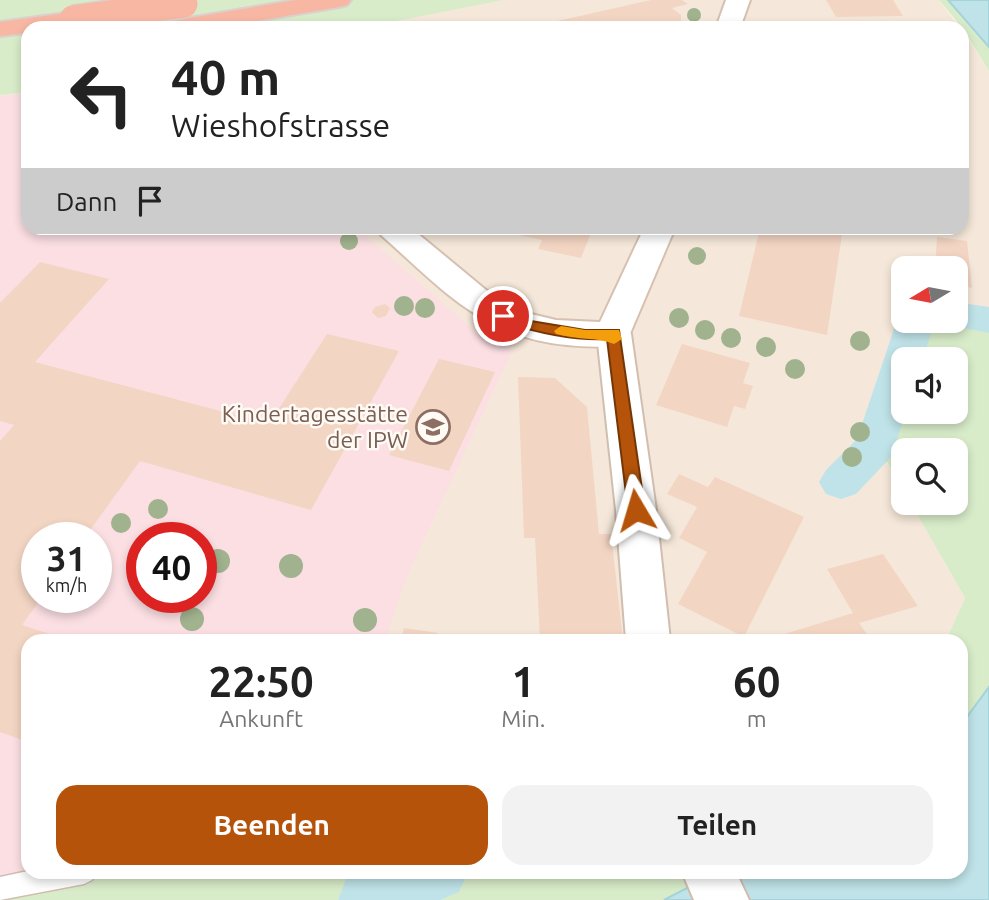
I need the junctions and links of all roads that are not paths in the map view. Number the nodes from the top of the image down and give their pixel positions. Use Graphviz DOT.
graph roads {
  1 [pos="116,0"];
  2 [pos="339,0"];
  3 [pos="738,0"];
  4 [pos="199,9"];
  5 [pos="58,21"];
  6 [pos="141,21"];
  7 [pos="181,21"];
  8 [pos="730,21"];
  9 [pos="21,26"];
  10 [pos="0,29"];
  11 [pos="21,49"];
  12 [pos="0,52"];
  13 [pos="400,235"];
  14 [pos="656,235"];
  15 [pos="614,334"];
  16 [pos="647,634"];
  17 [pos="49,879"];
  18 [pos="712,879"];
  19 [pos="0,889"];
  20 [pos="722,900"];
  1 -- 6 [label="main road"];
  2 -- 4 [label="highway"];
  3 -- 8 [label="main road"];
  4 -- 5 [label="highway, bridge"];
  4 -- 7 [label="highway"];
  9 -- 10 [label="highway, bridge"];
  11 -- 12 [label="highway"];
  13 -- 15 [label="main road"];
  14 -- 15 [label="main road"];
  15 -- 16 [label="main road"];
  17 -- 19 [label="lane"];
  18 -- 20 [label="main road"];
}
